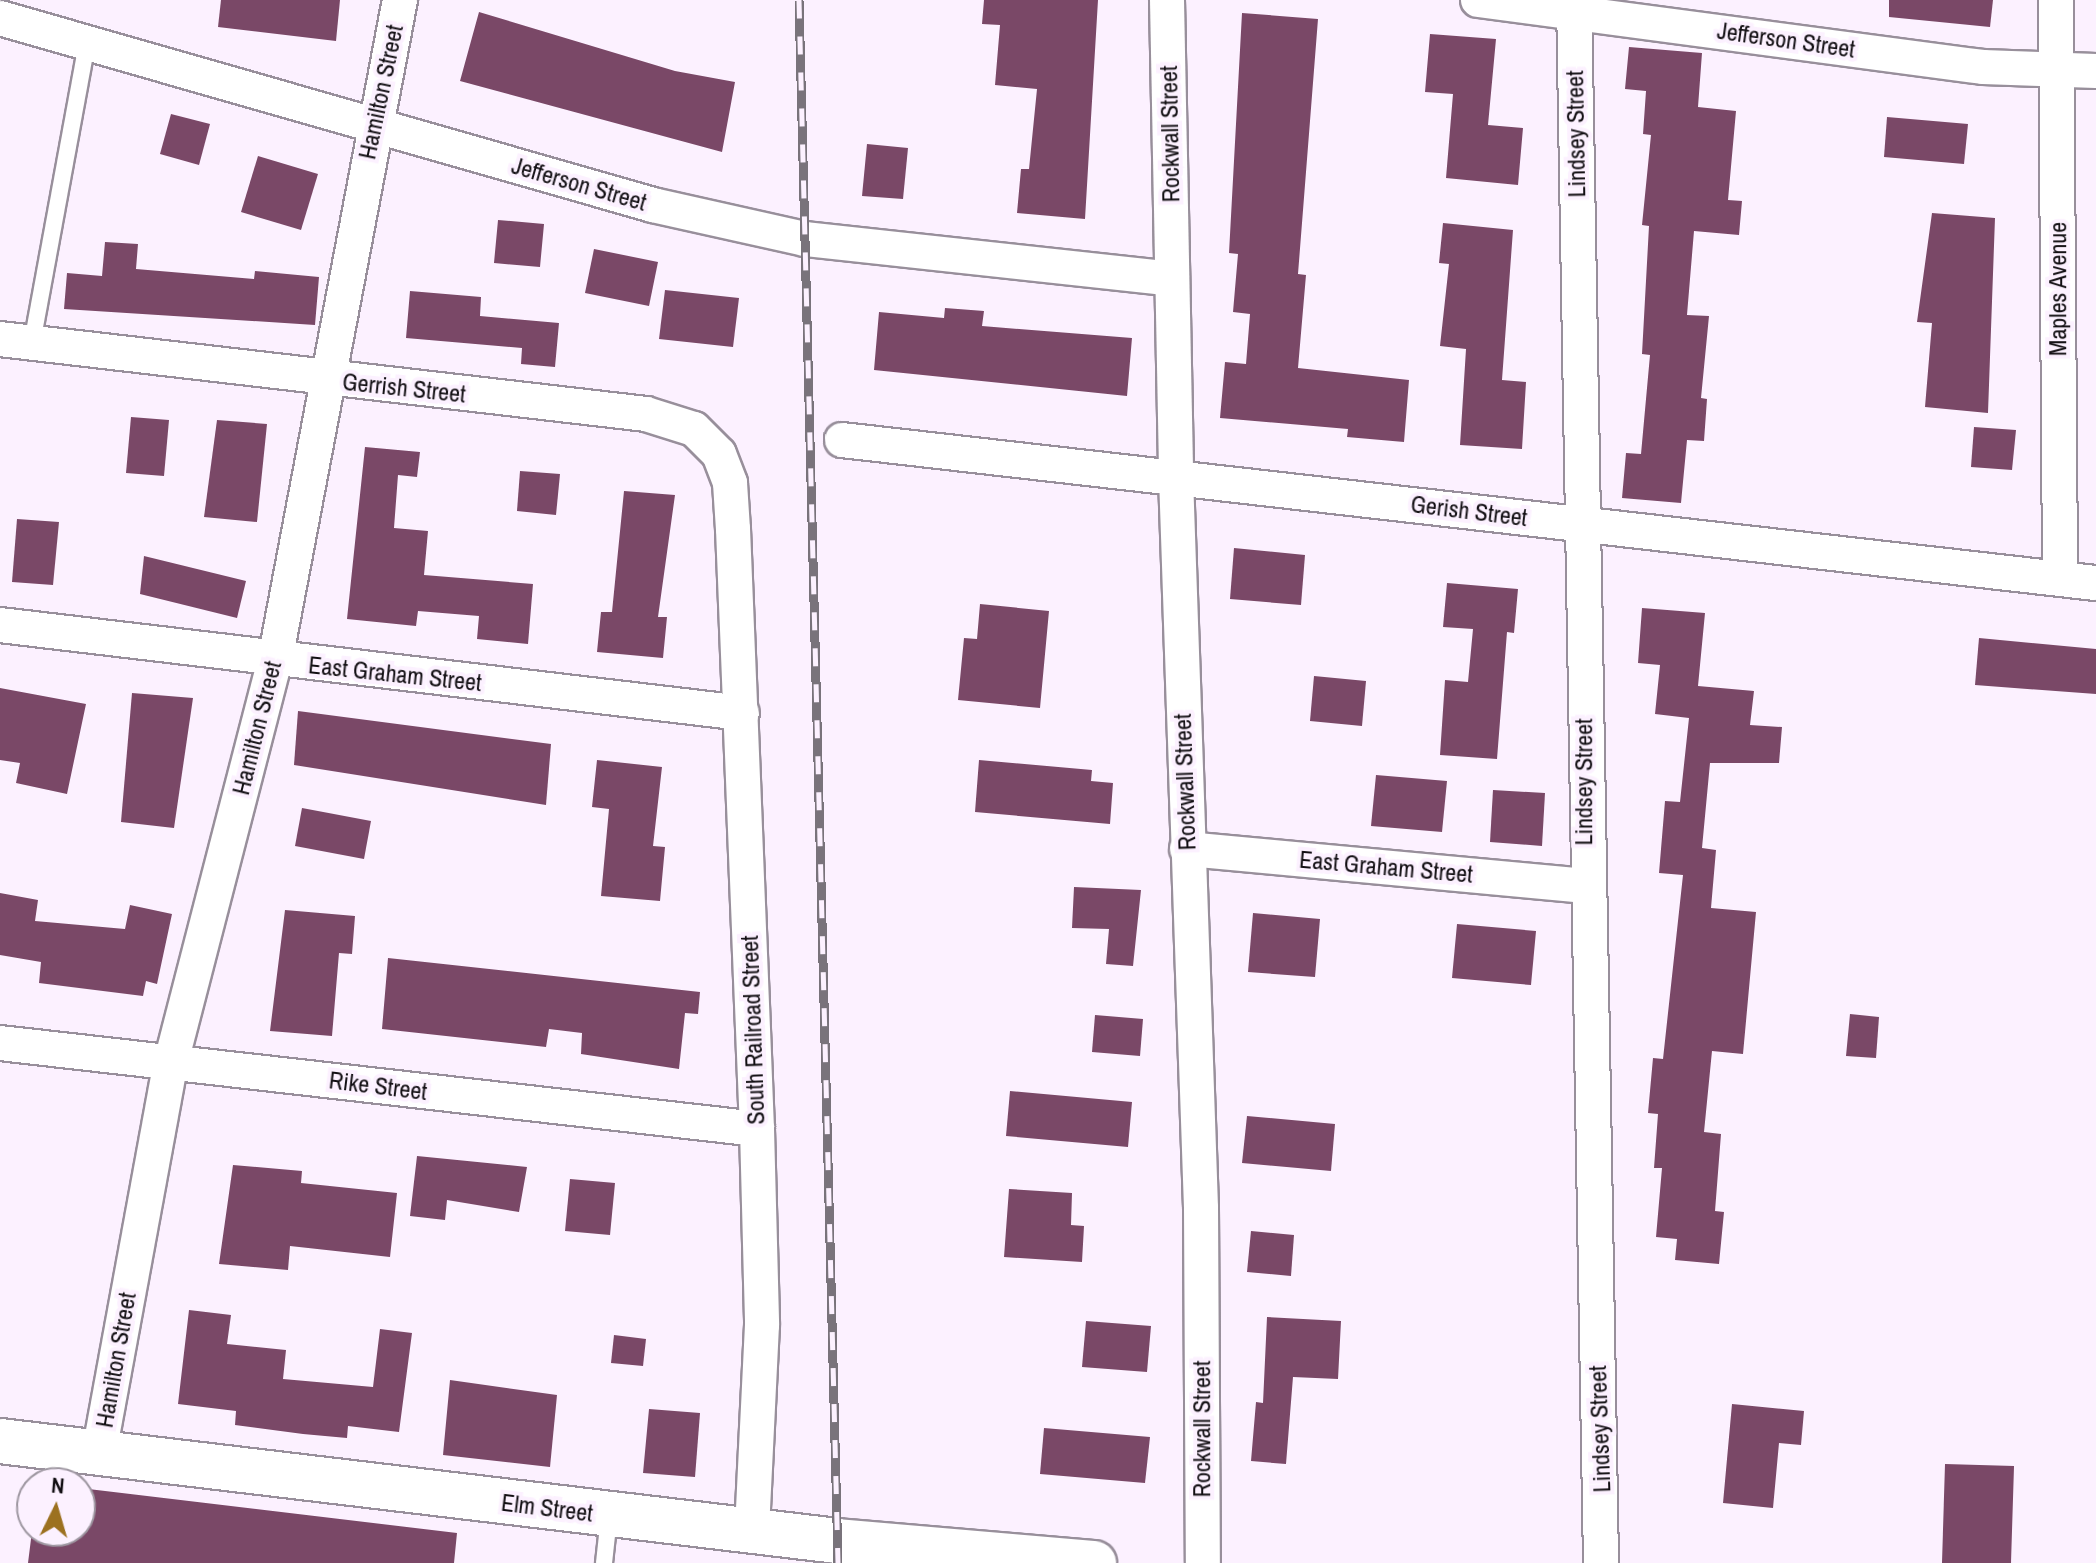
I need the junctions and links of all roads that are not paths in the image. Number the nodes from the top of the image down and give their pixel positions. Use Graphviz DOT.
graph roads {
  1 [pos="400,0"];
  2 [pos="1167,0"];
  3 [pos="1478,0"];
  4 [pos="2056,0"];
  5 [pos="1574,6"];
  6 [pos="0,18"];
  7 [pos="87,44"];
  8 [pos="2057,68"];
  9 [pos="2096,71"];
  10 [pos="372,124"];
  11 [pos="1172,279"];
  12 [pos="16,341"];
  13 [pos="327,379"];
  14 [pos="842,440"];
  15 [pos="1176,477"];
  16 [pos="1583,524"];
  17 [pos="733,529"];
  18 [pos="2060,578"];
  19 [pos="2096,583"];
  20 [pos="0,625"];
  21 [pos="275,660"];
  22 [pos="742,713"];
  23 [pos="1187,849"];
  24 [pos="1585,886"];
  25 [pos="0,1043"];
  26 [pos="171,1062"];
  27 [pos="757,1129"];
  28 [pos="0,1441"];
  29 [pos="99,1453"];
  30 [pos="609,1515"];
  31 [pos="752,1531"];
  32 [pos="1003,1559"];
  33 [pos="604,1563"];
  34 [pos="1094,1563"];
  35 [pos="1203,1563"];
  36 [pos="1601,1563"];
  1 -- 10 [label="street, Hamilton Street"];
  2 -- 11 [label="street, Rockwall Street"];
  3 -- 5 [label="street, Jefferson Street"];
  4 -- 8 [label="street, Maples Avenue"];
  5 -- 8 [label="street, Jefferson Street"];
  5 -- 16 [label="street, Lindsey Street"];
  6 -- 7 [label="street, Jefferson Street"];
  7 -- 10 [label="street, Jefferson Street"];
  7 -- 12 [label="lane"];
  8 -- 9 [label="street, Jefferson Street"];
  8 -- 18 [label="street, Maples Avenue"];
  10 -- 11 [label="street, Jefferson Street"];
  10 -- 13 [label="street, Hamilton Street"];
  11 -- 15 [label="street, Rockwall Street"];
  12 -- 13 [label="street, Gerrish Street"];
  13 -- 17 [label="street, Gerrish Street"];
  13 -- 21 [label="street, Hamilton Street"];
  14 -- 15 [label="street, Gerish Street"];
  15 -- 16 [label="street, Gerish Street"];
  15 -- 23 [label="street, Rockwall Street"];
  16 -- 18 [label="street, Gerish Street"];
  16 -- 24 [label="street, Lindsey Street"];
  17 -- 22 [label="street, South Railroad Street"];
  18 -- 19 [label="street, Gerish Street"];
  20 -- 21 [label="street, East Graham Street"];
  21 -- 22 [label="street, East Graham Street"];
  21 -- 26 [label="street, Hamilton Street"];
  22 -- 27 [label="street, South Railroad Street"];
  23 -- 24 [label="street, East Graham Street"];
  23 -- 35 [label="street, Rockwall Street"];
  24 -- 36 [label="street, Lindsey Street"];
  25 -- 26 [label="street, Rike Street"];
  26 -- 27 [label="street, Rike Street"];
  26 -- 29 [label="street, Hamilton Street"];
  27 -- 31 [label="street, South Railroad Street"];
  28 -- 29 [label="main road, Elm Street"];
  29 -- 30 [label="main road, Elm Street"];
  30 -- 31 [label="main road, Elm Street"];
  30 -- 33 [label="lane"];
  31 -- 32 [label="main road, Elm Street"];
  32 -- 34 [label="main road, Elm Street"];
}
